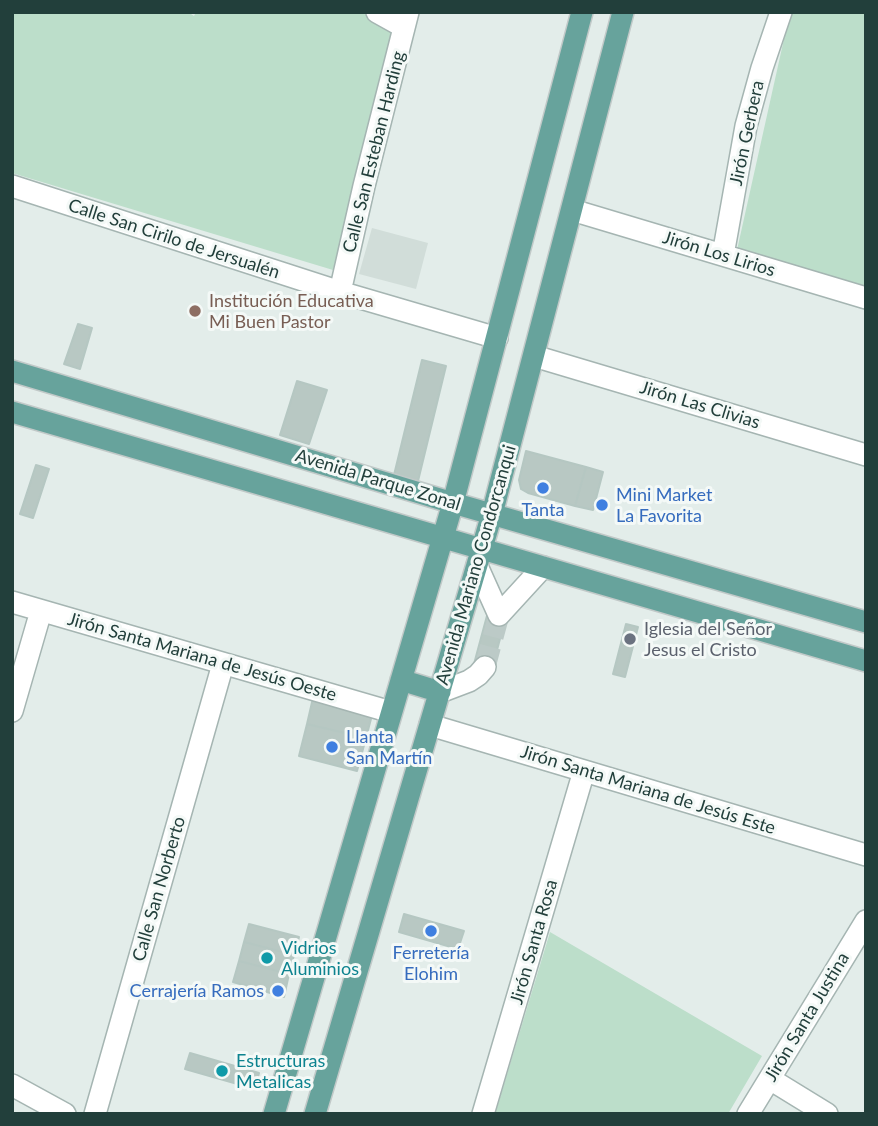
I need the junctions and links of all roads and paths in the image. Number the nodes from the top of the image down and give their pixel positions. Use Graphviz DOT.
graph roads {
  1 [pos="377,12"];
  2 [pos="582,12"];
  3 [pos="624,12"];
  4 [pos="781,12"];
  5 [pos="406,20"];
  6 [pos="12,186"];
  7 [pos="572,210"];
  8 [pos="723,256"];
  9 [pos="340,292"];
  10 [pos="866,298"];
  11 [pos="497,338"];
  12 [pos="534,356"];
  13 [pos="12,371"];
  14 [pos="12,412"];
  15 [pos="866,454"];
  16 [pos="404,488"];
  17 [pos="453,503"];
  18 [pos="492,514"];
  19 [pos="394,524"];
  20 [pos="443,538"];
  21 [pos="479,558"];
  22 [pos="543,567"];
  23 [pos="12,602"];
  24 [pos="41,611"];
  25 [pos="866,622"];
  26 [pos="866,661"];
  27 [pos="223,664"];
  28 [pos="485,667"];
  29 [pos="401,680"];
  30 [pos="440,692"];
  31 [pos="12,711"];
  32 [pos="391,712"];
  33 [pos="430,725"];
  34 [pos="584,771"];
  35 [pos="866,855"];
  36 [pos="866,921"];
  37 [pos="770,1079"];
  38 [pos="12,1085"];
  39 [pos="65,1114"];
  40 [pos="95,1114"];
  41 [pos="274,1114"];
  42 [pos="315,1114"];
  43 [pos="483,1114"];
  44 [pos="748,1114"];
  45 [pos="827,1114"];
  1 -- 5 [label="street"];
  2 -- 11 [label="main road"];
  3 -- 7 [label="main road, Avenida Mariano Condorcanqui"];
  4 -- 8 [label="street, Jirón Gerbera"];
  5 -- 9 [label="street, Calle San Esteban Harding"];
  6 -- 9 [label="street, Calle San Cirilo de Jersualén"];
  7 -- 8 [label="street, Jirón Los Lirios"];
  7 -- 12 [label="main road, Avenida Mariano Condorcanqui"];
  8 -- 10 [label="street, Jirón Los Lirios"];
  9 -- 11 [label="street, Calle San Cirilo de Jersualén"];
  11 -- 17 [label="main road"];
  12 -- 15 [label="street, Jirón Las Clivias"];
  12 -- 18 [label="main road, Avenida Mariano Condorcanqui"];
  13 -- 16 [label="main road, Avenida Parque Zonal"];
  14 -- 19 [label="main road, Avenida Parque Zonal"];
  16 -- 17 [label="main road, Avenida Parque Zonal"];
  16 -- 19 [label="main road"];
  17 -- 18 [label="main road, Avenida Parque Zonal"];
  17 -- 20 [label="main road"];
  18 -- 21 [label="main road, Avenida Mariano Condorcanqui"];
  18 -- 25 [label="main road, Avenida Parque Zonal"];
  19 -- 20 [label="main road, Avenida Parque Zonal"];
  20 -- 21 [label="main road, Avenida Parque Zonal"];
  20 -- 29 [label="main road"];
  21 -- 22 [label="main road, Avenida Parque Zonal"];
  21 -- 22 [label="street"];
  21 -- 30 [label="main road, Avenida Mariano Condorcanqui"];
  22 -- 26 [label="main road, Avenida Parque Zonal"];
  23 -- 24 [label="street, Jirón Santa Mariana de Jesús Oeste"];
  24 -- 27 [label="street, Jirón Santa Mariana de Jesús Oeste"];
  24 -- 31 [label="street"];
  27 -- 32 [label="street, Jirón Santa Mariana de Jesús Oeste"];
  27 -- 40 [label="street, Calle San Norberto"];
  28 -- 30 [label="street"];
  29 -- 30 [label="main road"];
  29 -- 32 [label="main road"];
  30 -- 33 [label="main road, Avenida Mariano Condorcanqui"];
  32 -- 41 [label="main road"];
  33 -- 34 [label="street, Jirón Santa Mariana de Jesús Este"];
  33 -- 42 [label="main road, Avenida Mariano Condorcanqui"];
  34 -- 35 [label="street, Jirón Santa Mariana de Jesús Este"];
  34 -- 43 [label="street, Jirón Santa Rosa"];
  36 -- 37 [label="street, Jirón Santa Justina"];
  37 -- 44 [label="street, Jirón Santa Justina"];
  37 -- 45 [label="street"];
  38 -- 39 [label="street"];
}
